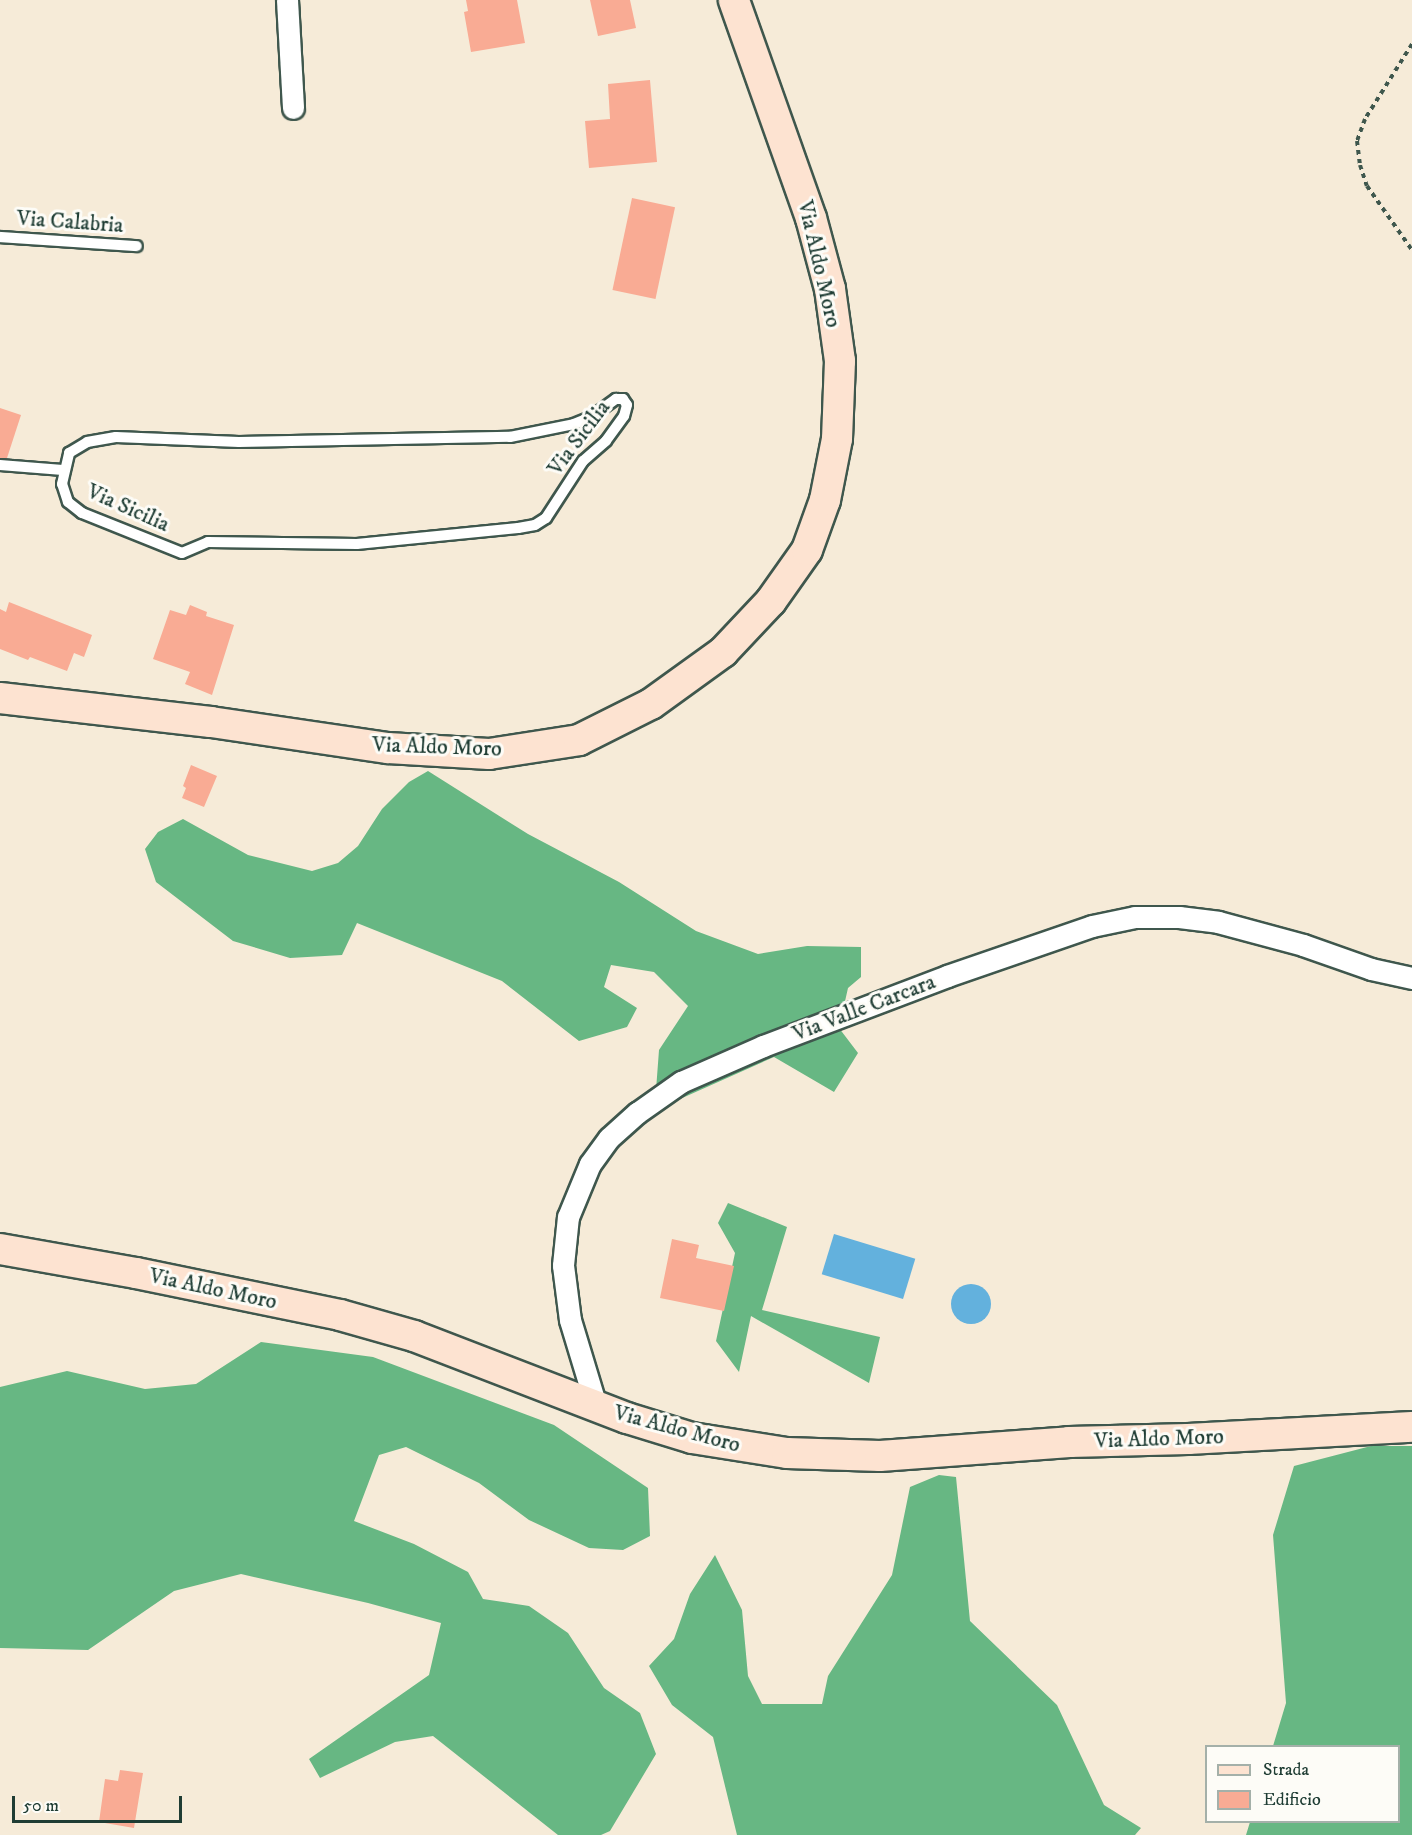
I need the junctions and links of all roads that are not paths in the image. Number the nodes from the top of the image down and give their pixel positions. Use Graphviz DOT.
graph roads {
  1 [pos="287,0"];
  2 [pos="734,0"];
  3 [pos="293,108"];
  4 [pos="0,237"];
  5 [pos="137,246"];
  6 [pos="0,465"];
  7 [pos="63,470"];
  8 [pos="0,698"];
  9 [pos="1412,978"];
  10 [pos="0,1249"];
  11 [pos="596,1406"];
  12 [pos="1412,1427"];
  1 -- 3 [label="street"];
  2 -- 8 [label="main road, Via Aldo Moro"];
  4 -- 5 [label="lane, Via Calabria"];
  6 -- 7 [label="lane, Via Sicilia"];
  7 -- 7 [label="lane, Via Sicilia"];
  9 -- 11 [label="street, Via Valle Carcara"];
  10 -- 11 [label="main road, Via Aldo Moro"];
  11 -- 12 [label="main road, Via Aldo Moro"];
}
